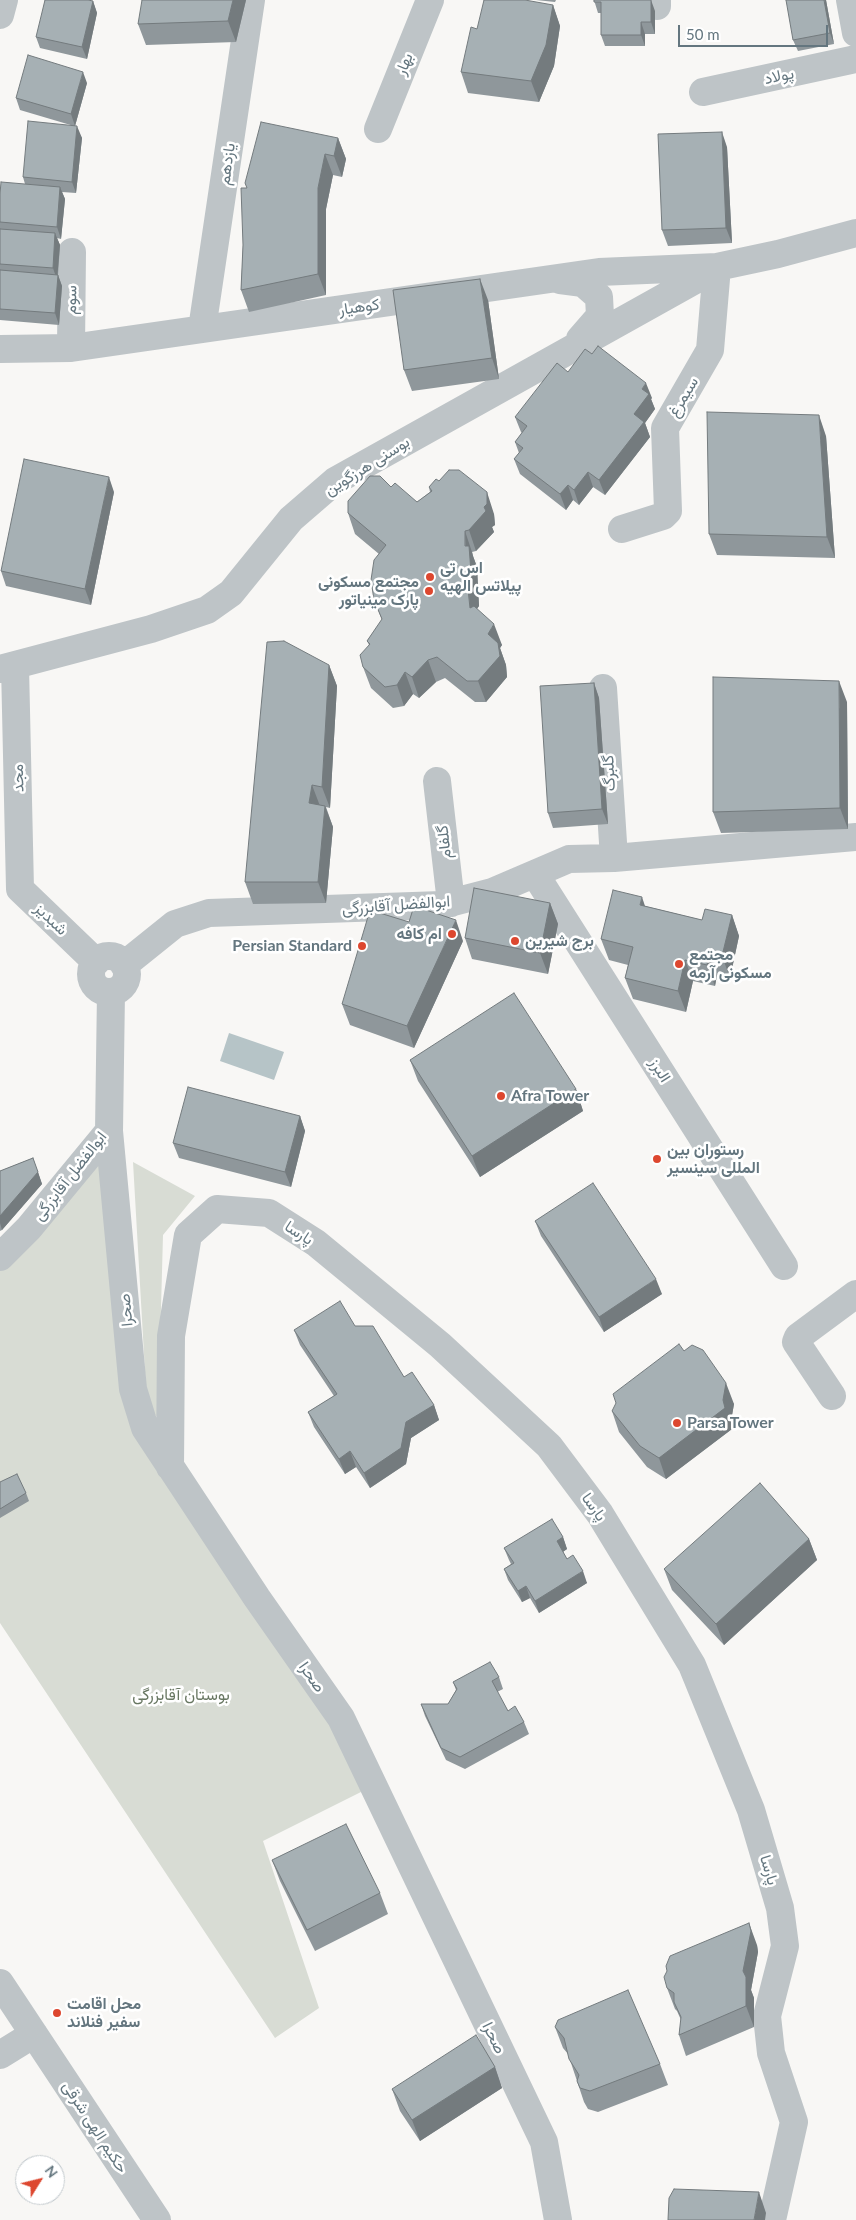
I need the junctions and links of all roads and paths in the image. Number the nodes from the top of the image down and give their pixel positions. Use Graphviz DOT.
graph roads {
  1 [pos="4,0"];
  2 [pos="251,0"];
  3 [pos="430,0"];
  4 [pos="850,0"];
  5 [pos="0,15"];
  6 [pos="856,33"];
  7 [pos="856,59"];
  8 [pos="703,92"];
  9 [pos="378,129"];
  10 [pos="856,233"];
  11 [pos="72,252"];
  12 [pos="718,267"];
  13 [pos="550,279"];
  14 [pos="202,329"];
  15 [pos="71,348"];
  16 [pos="572,348"];
  17 [pos="0,349"];
  18 [pos="622,529"];
  19 [pos="8,667"];
  20 [pos="604,688"];
  21 [pos="437,781"];
  22 [pos="856,838"];
  23 [pos="614,858"];
  24 [pos="535,874"];
  25 [pos="10,891"];
  26 [pos="450,903"];
  27 [pos="96,962"];
  28 [pos="124,965"];
  29 [pos="111,992"];
  30 [pos="108,1131"];
  31 [pos="0,1257"];
  32 [pos="784,1266"];
  33 [pos="856,1294"];
  34 [pos="832,1396"];
  35 [pos="170,1467"];
  36 [pos="0,1983"];
  37 [pos="34,2034"];
  38 [pos="0,2055"];
  39 [pos="157,2220"];
  40 [pos="558,2220"];
  41 [pos="772,2220"];
  1 -- 5 [label="street"];
  2 -- 14 [label="street, یازدهم"];
  3 -- 9 [label="street, بهار"];
  4 -- 6 [label="street"];
  7 -- 8 [label="street, پولاد"];
  10 -- 12 [label="street"];
  11 -- 15 [label="street, سوم"];
  12 -- 13 [label="street, کوهیار"];
  12 -- 16 [label="street, بوسنی هرزگوین"];
  12 -- 18 [label="street, سیمرغ"];
  13 -- 14 [label="street, کوهیار"];
  13 -- 16 [label="street"];
  14 -- 15 [label="street, کوهیار"];
  15 -- 17 [label="street, کوهیار"];
  16 -- 19 [label="street, بوسنی هرزگوین"];
  19 -- 25 [label="street, مجد"];
  20 -- 23 [label="street, گلبرگ"];
  21 -- 26 [label="street, گلفام"];
  22 -- 23 [label="street, ابوالفضل آقابزرگی"];
  23 -- 24 [label="street, ابوالفضل آقابزرگی"];
  24 -- 26 [label="street, ابوالفضل آقابزرگی"];
  24 -- 32 [label="street, البرز"];
  25 -- 27 [label="street, شبدیز"];
  26 -- 28 [label="street, ابوالفضل آقابزرگی"];
  27 -- 28 [label="street"];
  27 -- 29 [label="street"];
  28 -- 29 [label="street"];
  29 -- 30 [label="street, ابوالفضل آقابزرگی"];
  30 -- 31 [label="street, ابوالفضل آقابزرگی"];
  30 -- 35 [label="street, صحرا"];
  33 -- 34 [label="street"];
  35 -- 40 [label="street, صحرا"];
  35 -- 41 [label="street, پارسا"];
  36 -- 37 [label="street, حکیم الهی شرقی"];
  37 -- 38 [label="street"];
  37 -- 39 [label="street, حکیم الهی شرقی"];
}
